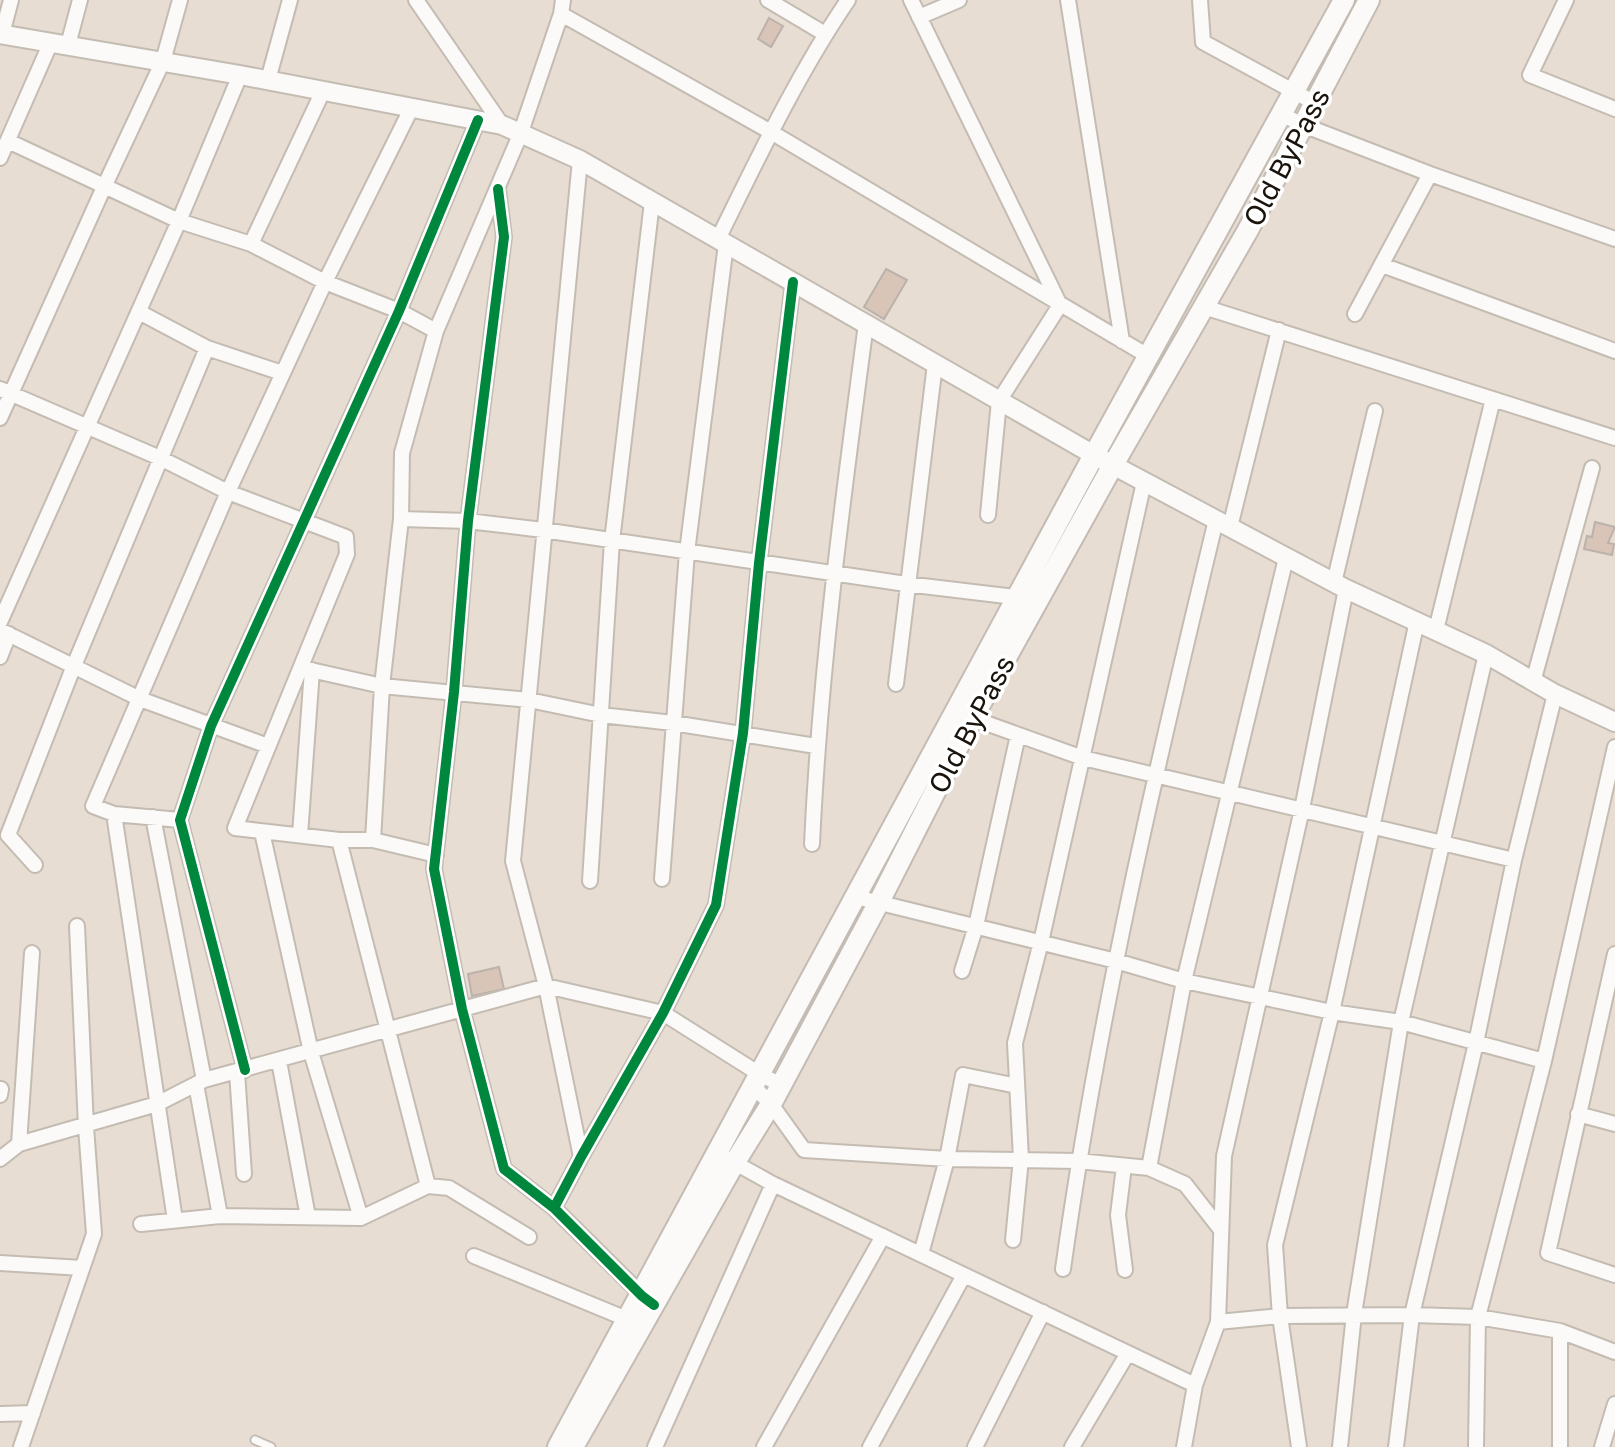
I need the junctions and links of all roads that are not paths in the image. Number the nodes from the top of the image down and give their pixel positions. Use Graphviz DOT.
graph roads {
  1 [pos="11,0"];
  2 [pos="80,0"];
  3 [pos="180,0"];
  4 [pos="290,0"];
  5 [pos="416,0"];
  6 [pos="768,0"];
  7 [pos="848,0"];
  8 [pos="911,0"];
  9 [pos="959,0"];
  10 [pos="1068,0"];
  11 [pos="1200,0"];
  12 [pos="1344,0"];
  13 [pos="1369,0"];
  14 [pos="1566,0"];
  15 [pos="562,7"];
  16 [pos="919,17"];
  17 [pos="1,34"];
  18 [pos="825,34"];
  19 [pos="60,44"];
  20 [pos="163,61"];
  21 [pos="240,75"];
  22 [pos="268,80"];
  23 [pos="1294,90"];
  24 [pos="323,91"];
  25 [pos="1315,103"];
  26 [pos="412,107"];
  27 [pos="1615,109"];
  28 [pos="1281,114"];
  29 [pos="478,120"];
  30 [pos="502,125"];
  31 [pos="1303,125"];
  32 [pos="771,132"];
  33 [pos="520,135"];
  34 [pos="8,141"];
  35 [pos="0,158"];
  36 [pos="580,160"];
  37 [pos="1430,174"];
  38 [pos="104,187"];
  39 [pos="498,189"];
  40 [pos="652,202"];
  41 [pos="179,221"];
  42 [pos="1615,239"];
  43 [pos="722,241"];
  44 [pos="251,244"];
  45 [pos="1382,265"];
  46 [pos="325,282"];
  47 [pos="793,282"];
  48 [pos="1060,305"];
  49 [pos="1204,307"];
  50 [pos="399,311"];
  51 [pos="139,312"];
  52 [pos="1355,314"];
  53 [pos="866,324"];
  54 [pos="1279,330"];
  55 [pos="436,331"];
  56 [pos="1122,341"];
  57 [pos="207,348"];
  58 [pos="1615,351"];
  59 [pos="1148,356"];
  60 [pos="935,364"];
  61 [pos="282,373"];
  62 [pos="6,391"];
  63 [pos="1493,399"];
  64 [pos="999,401"];
  65 [pos="1375,411"];
  66 [pos="0,418"];
  67 [pos="87,428"];
  68 [pos="1615,438"];
  69 [pos="160,458"];
  70 [pos="1104,460"];
  71 [pos="1592,468"];
  72 [pos="1144,482"];
  73 [pos="228,492"];
  74 [pos="988,515"];
  75 [pos="401,519"];
  76 [pos="468,521"];
  77 [pos="304,523"];
  78 [pos="1223,524"];
  79 [pos="543,530"];
  80 [pos="612,541"];
  81 [pos="687,552"];
  82 [pos="1286,558"];
  83 [pos="759,563"];
  84 [pos="833,573"];
  85 [pos="906,584"];
  86 [pos="1340,586"];
  87 [pos="1028,599"];
  88 [pos="1417,621"];
  89 [pos="3,629"];
  90 [pos="1436,630"];
  91 [pos="1486,654"];
  92 [pos="0,657"];
  93 [pos="73,668"];
  94 [pos="307,669"];
  95 [pos="1533,682"];
  96 [pos="896,684"];
  97 [pos="382,686"];
  98 [pos="454,692"];
  99 [pos="1555,694"];
  100 [pos="140,699"];
  101 [pos="529,700"];
  102 [pos="601,715"];
  103 [pos="964,716"];
  104 [pos="1615,722"];
  105 [pos="673,723"];
  106 [pos="211,726"];
  107 [pos="743,733"];
  108 [pos="1018,735"];
  109 [pos="268,746"];
  110 [pos="816,746"];
  111 [pos="1615,747"];
  112 [pos="1083,758"];
  113 [pos="1154,774"];
  114 [pos="1230,792"];
  115 [pos="1302,809"];
  116 [pos="114,814"];
  117 [pos="153,817"];
  118 [pos="180,820"];
  119 [pos="1374,825"];
  120 [pos="262,832"];
  121 [pos="300,835"];
  122 [pos="339,840"];
  123 [pos="373,840"];
  124 [pos="1441,841"];
  125 [pos="812,844"];
  126 [pos="436,855"];
  127 [pos="1514,860"];
  128 [pos="35,865"];
  129 [pos="662,879"];
  130 [pos="590,881"];
  131 [pos="856,897"];
  132 [pos="879,902"];
  133 [pos="77,926"];
  134 [pos="976,926"];
  135 [pos="1041,942"];
  136 [pos="32,953"];
  137 [pos="1615,954"];
  138 [pos="1116,961"];
  139 [pos="962,971"];
  140 [pos="1184,981"];
  141 [pos="546,986"];
  142 [pos="1258,997"];
  143 [pos="462,1009"];
  144 [pos="1332,1012"];
  145 [pos="663,1013"];
  146 [pos="1401,1022"];
  147 [pos="386,1029"];
  148 [pos="1476,1043"];
  149 [pos="311,1052"];
  150 [pos="279,1061"];
  151 [pos="1544,1061"];
  152 [pos="241,1071"];
  153 [pos="200,1082"];
  154 [pos="765,1082"];
  155 [pos="1017,1086"];
  156 [pos="157,1104"];
  157 [pos="771,1104"];
  158 [pos="1578,1114"];
  159 [pos="1615,1124"];
  160 [pos="86,1127"];
  161 [pos="19,1144"];
  162 [pos="581,1157"];
  163 [pos="727,1158"];
  164 [pos="0,1159"];
  165 [pos="947,1159"];
  166 [pos="1021,1159"];
  167 [pos="1078,1161"];
  168 [pos="1124,1166"];
  169 [pos="1149,1168"];
  170 [pos="244,1174"];
  171 [pos="773,1184"];
  172 [pos="428,1186"];
  173 [pos="554,1208"];
  174 [pos="220,1216"];
  175 [pos="308,1217"];
  176 [pos="361,1218"];
  177 [pos="175,1220"];
  178 [pos="141,1224"];
  179 [pos="1221,1230"];
  180 [pos="883,1236"];
  181 [pos="529,1237"];
  182 [pos="1013,1240"];
  183 [pos="921,1254"];
  184 [pos="474,1256"];
  185 [pos="0,1263"];
  186 [pos="82,1268"];
  187 [pos="1063,1269"];
  188 [pos="1125,1270"];
  189 [pos="964,1275"];
  190 [pos="1615,1275"];
  191 [pos="648,1300"];
  192 [pos="1043,1312"];
  193 [pos="1354,1314"];
  194 [pos="1412,1315"];
  195 [pos="1280,1316"];
  196 [pos="1478,1317"];
  197 [pos="635,1322"];
  198 [pos="1218,1322"];
  199 [pos="1560,1331"];
  200 [pos="1615,1352"];
  201 [pos="1128,1353"];
  202 [pos="1195,1385"];
  203 [pos="1615,1404"];
  204 [pos="33,1413"];
  205 [pos="0,1414"];
  206 [pos="255,1440"];
  207 [pos="21,1447"];
  208 [pos="271,1447"];
  209 [pos="558,1447"];
  210 [pos="573,1447"];
  211 [pos="655,1447"];
  212 [pos="764,1447"];
  213 [pos="870,1447"];
  214 [pos="975,1447"];
  215 [pos="1072,1447"];
  216 [pos="1184,1447"];
  217 [pos="1299,1447"];
  218 [pos="1340,1447"];
  219 [pos="1396,1447"];
  220 [pos="1476,1447"];
  221 [pos="1560,1447"];
  222 [pos="1602,1447"];
  1 -- 17 [label="street"];
  2 -- 19 [label="street"];
  3 -- 20 [label="street"];
  4 -- 22 [label="street"];
  5 -- 30 [label="street"];
  6 -- 18 [label="street"];
  7 -- 18 [label="street"];
  8 -- 16 [label="street"];
  9 -- 16 [label="street"];
  10 -- 56 [label="street"];
  11 -- 23 [label="street"];
  12 -- 23 [label="main road, Old ByPass"];
  13 -- 25 [label="main road, Old ByPass"];
  14 -- 27 [label="street"];
  15 -- 32 [label="street"];
  15 -- 33 [label="street"];
  16 -- 48 [label="street"];
  17 -- 19 [label="main road"];
  18 -- 32 [label="street"];
  19 -- 20 [label="main road"];
  19 -- 34 [label="street"];
  20 -- 21 [label="main road"];
  20 -- 38 [label="street"];
  21 -- 22 [label="main road"];
  21 -- 41 [label="street"];
  22 -- 24 [label="main road"];
  23 -- 25 [label="street"];
  23 -- 28 [label="main road, Old ByPass"];
  24 -- 26 [label="main road"];
  24 -- 44 [label="street"];
  25 -- 31 [label="main road, Old ByPass"];
  26 -- 29 [label="main road"];
  26 -- 46 [label="street"];
  28 -- 31 [label="street"];
  28 -- 59 [label="main road, Old ByPass"];
  29 -- 30 [label="main road"];
  29 -- 50 [label="street"];
  30 -- 33 [label="main road"];
  31 -- 37 [label="street"];
  31 -- 49 [label="main road, Old ByPass"];
  32 -- 43 [label="street"];
  32 -- 48 [label="street"];
  33 -- 36 [label="main road"];
  33 -- 39 [label="street"];
  34 -- 35 [label="street"];
  34 -- 38 [label="street"];
  36 -- 40 [label="main road"];
  36 -- 79 [label="street"];
  37 -- 42 [label="street"];
  37 -- 45 [label="street"];
  38 -- 41 [label="street"];
  38 -- 62 [label="street"];
  39 -- 55 [label="street"];
  39 -- 76 [label="street"];
  40 -- 43 [label="main road"];
  40 -- 80 [label="street"];
  41 -- 44 [label="street"];
  41 -- 51 [label="street"];
  43 -- 47 [label="main road"];
  43 -- 81 [label="street"];
  44 -- 46 [label="street"];
  45 -- 52 [label="street"];
  45 -- 58 [label="street"];
  46 -- 50 [label="street"];
  46 -- 61 [label="street"];
  47 -- 53 [label="main road"];
  47 -- 83 [label="street"];
  48 -- 56 [label="street"];
  48 -- 64 [label="street"];
  49 -- 54 [label="street"];
  49 -- 70 [label="main road, Old ByPass"];
  50 -- 55 [label="street"];
  50 -- 77 [label="street"];
  51 -- 57 [label="street"];
  51 -- 67 [label="street"];
  53 -- 60 [label="main road"];
  53 -- 84 [label="street"];
  54 -- 63 [label="street"];
  54 -- 78 [label="street"];
  55 -- 75 [label="street"];
  56 -- 59 [label="street"];
  57 -- 61 [label="street"];
  57 -- 69 [label="street"];
  59 -- 70 [label="main road, Old ByPass"];
  60 -- 64 [label="main road"];
  60 -- 85 [label="street"];
  61 -- 73 [label="street"];
  62 -- 66 [label="street"];
  62 -- 67 [label="street"];
  63 -- 68 [label="street"];
  63 -- 90 [label="street"];
  64 -- 70 [label="main road"];
  64 -- 74 [label="street"];
  65 -- 86 [label="street"];
  67 -- 69 [label="street"];
  67 -- 89 [label="street"];
  69 -- 73 [label="street"];
  69 -- 93 [label="street"];
  70 -- 72 [label="main road"];
  70 -- 87 [label="main road, Old ByPass"];
  71 -- 95 [label="street"];
  72 -- 78 [label="main road"];
  72 -- 112 [label="street"];
  73 -- 77 [label="street"];
  73 -- 100 [label="street"];
  75 -- 76 [label="street"];
  75 -- 97 [label="street"];
  76 -- 79 [label="street"];
  76 -- 98 [label="street"];
  77 -- 94 [label="street"];
  77 -- 106 [label="street"];
  78 -- 82 [label="main road"];
  78 -- 113 [label="street"];
  79 -- 80 [label="street"];
  79 -- 101 [label="street"];
  80 -- 81 [label="street"];
  80 -- 102 [label="street"];
  81 -- 83 [label="street"];
  81 -- 105 [label="street"];
  82 -- 86 [label="main road"];
  82 -- 114 [label="street"];
  83 -- 84 [label="street"];
  83 -- 107 [label="street"];
  84 -- 85 [label="street"];
  84 -- 110 [label="street"];
  85 -- 87 [label="street"];
  85 -- 96 [label="street"];
  86 -- 88 [label="main road"];
  86 -- 115 [label="street"];
  87 -- 103 [label="main road, Old ByPass"];
  88 -- 90 [label="main road"];
  88 -- 119 [label="street"];
  89 -- 92 [label="street"];
  89 -- 93 [label="street"];
  90 -- 91 [label="main road"];
  91 -- 95 [label="main road"];
  91 -- 124 [label="street"];
  93 -- 100 [label="street"];
  93 -- 128 [label="street"];
  94 -- 97 [label="street"];
  94 -- 109 [label="street"];
  94 -- 121 [label="street"];
  95 -- 99 [label="main road"];
  97 -- 98 [label="street"];
  97 -- 123 [label="street"];
  98 -- 101 [label="street"];
  98 -- 126 [label="street"];
  99 -- 104 [label="main road"];
  99 -- 127 [label="street"];
  100 -- 106 [label="street"];
  100 -- 116 [label="street"];
  101 -- 102 [label="street"];
  101 -- 141 [label="street"];
  102 -- 105 [label="street"];
  102 -- 130 [label="street"];
  103 -- 108 [label="street"];
  103 -- 131 [label="main road, Old ByPass"];
  103 -- 132 [label="main road, Old ByPass"];
  105 -- 107 [label="street"];
  105 -- 129 [label="street"];
  106 -- 109 [label="street"];
  106 -- 118 [label="street"];
  107 -- 110 [label="street"];
  107 -- 145 [label="street"];
  108 -- 112 [label="street"];
  108 -- 134 [label="street"];
  109 -- 120 [label="street"];
  110 -- 125 [label="street"];
  111 -- 151 [label="street"];
  112 -- 113 [label="street"];
  112 -- 135 [label="street"];
  113 -- 114 [label="street"];
  113 -- 138 [label="street"];
  114 -- 115 [label="street"];
  114 -- 140 [label="street"];
  115 -- 119 [label="street"];
  115 -- 142 [label="street"];
  116 -- 117 [label="street"];
  116 -- 156 [label="street"];
  117 -- 118 [label="street"];
  117 -- 153 [label="street"];
  118 -- 152 [label="street"];
  119 -- 124 [label="street"];
  119 -- 144 [label="street"];
  120 -- 121 [label="street"];
  120 -- 149 [label="street"];
  121 -- 122 [label="street"];
  122 -- 123 [label="street"];
  122 -- 147 [label="street"];
  123 -- 126 [label="street"];
  124 -- 127 [label="street"];
  124 -- 146 [label="street"];
  126 -- 143 [label="street"];
  127 -- 148 [label="street"];
  131 -- 132 [label="street"];
  131 -- 154 [label="main road, Old ByPass"];
  132 -- 134 [label="street"];
  132 -- 154 [label="main road, Old ByPass"];
  133 -- 160 [label="street"];
  134 -- 135 [label="street"];
  134 -- 139 [label="street"];
  135 -- 138 [label="street"];
  135 -- 155 [label="street"];
  136 -- 161 [label="street"];
  137 -- 158 [label="street"];
  138 -- 140 [label="street"];
  138 -- 167 [label="street"];
  140 -- 142 [label="street"];
  140 -- 169 [label="street"];
  141 -- 143 [label="street"];
  141 -- 145 [label="street"];
  141 -- 162 [label="street"];
  142 -- 144 [label="street"];
  142 -- 179 [label="street"];
  143 -- 147 [label="street"];
  143 -- 173 [label="street"];
  144 -- 146 [label="street"];
  144 -- 195 [label="street"];
  145 -- 154 [label="street"];
  145 -- 162 [label="street"];
  146 -- 148 [label="street"];
  146 -- 193 [label="street"];
  147 -- 149 [label="street"];
  147 -- 172 [label="street"];
  148 -- 151 [label="street"];
  148 -- 194 [label="street"];
  149 -- 150 [label="street"];
  149 -- 176 [label="street"];
  150 -- 152 [label="street"];
  150 -- 175 [label="street"];
  151 -- 196 [label="street"];
  152 -- 153 [label="street"];
  152 -- 170 [label="street"];
  153 -- 156 [label="street"];
  153 -- 174 [label="street"];
  154 -- 157 [label="main road, Old ByPass"];
  154 -- 163 [label="main road, Old ByPass"];
  155 -- 165 [label="street"];
  155 -- 166 [label="street"];
  156 -- 160 [label="street"];
  156 -- 177 [label="street"];
  157 -- 163 [label="main road, Old ByPass"];
  157 -- 165 [label="street"];
  158 -- 159 [label="street"];
  158 -- 190 [label="street"];
  160 -- 161 [label="street"];
  160 -- 186 [label="street"];
  161 -- 164 [label="street"];
  162 -- 173 [label="street"];
  163 -- 171 [label="street"];
  163 -- 191 [label="main road, Old ByPass"];
  165 -- 166 [label="street"];
  165 -- 183 [label="street"];
  166 -- 167 [label="street"];
  166 -- 182 [label="street"];
  167 -- 168 [label="street"];
  167 -- 187 [label="street"];
  168 -- 169 [label="street"];
  168 -- 188 [label="street"];
  169 -- 179 [label="street"];
  171 -- 180 [label="street"];
  171 -- 211 [label="street"];
  172 -- 176 [label="street"];
  172 -- 181 [label="street"];
  173 -- 191 [label="street"];
  174 -- 175 [label="street"];
  174 -- 177 [label="street"];
  175 -- 176 [label="street"];
  177 -- 178 [label="street"];
  179 -- 198 [label="street"];
  180 -- 183 [label="street"];
  180 -- 212 [label="street"];
  183 -- 189 [label="street"];
  184 -- 197 [label="street"];
  185 -- 186 [label="street"];
  186 -- 204 [label="street"];
  189 -- 192 [label="street"];
  189 -- 213 [label="street"];
  191 -- 197 [label="main road, Old ByPass"];
  192 -- 201 [label="street"];
  192 -- 214 [label="street"];
  193 -- 194 [label="street"];
  193 -- 195 [label="street"];
  193 -- 218 [label="street"];
  194 -- 196 [label="street"];
  194 -- 219 [label="street"];
  195 -- 198 [label="street"];
  195 -- 217 [label="street"];
  196 -- 199 [label="street"];
  196 -- 220 [label="street"];
  197 -- 209 [label="main road, Old ByPass"];
  197 -- 210 [label="main road, Old ByPass"];
  198 -- 202 [label="street"];
  199 -- 200 [label="street"];
  199 -- 221 [label="street"];
  201 -- 202 [label="street"];
  201 -- 215 [label="street"];
  202 -- 216 [label="street"];
  203 -- 222 [label="street"];
  204 -- 205 [label="street"];
  204 -- 207 [label="street"];
  206 -- 208 [label="lane"];
}
